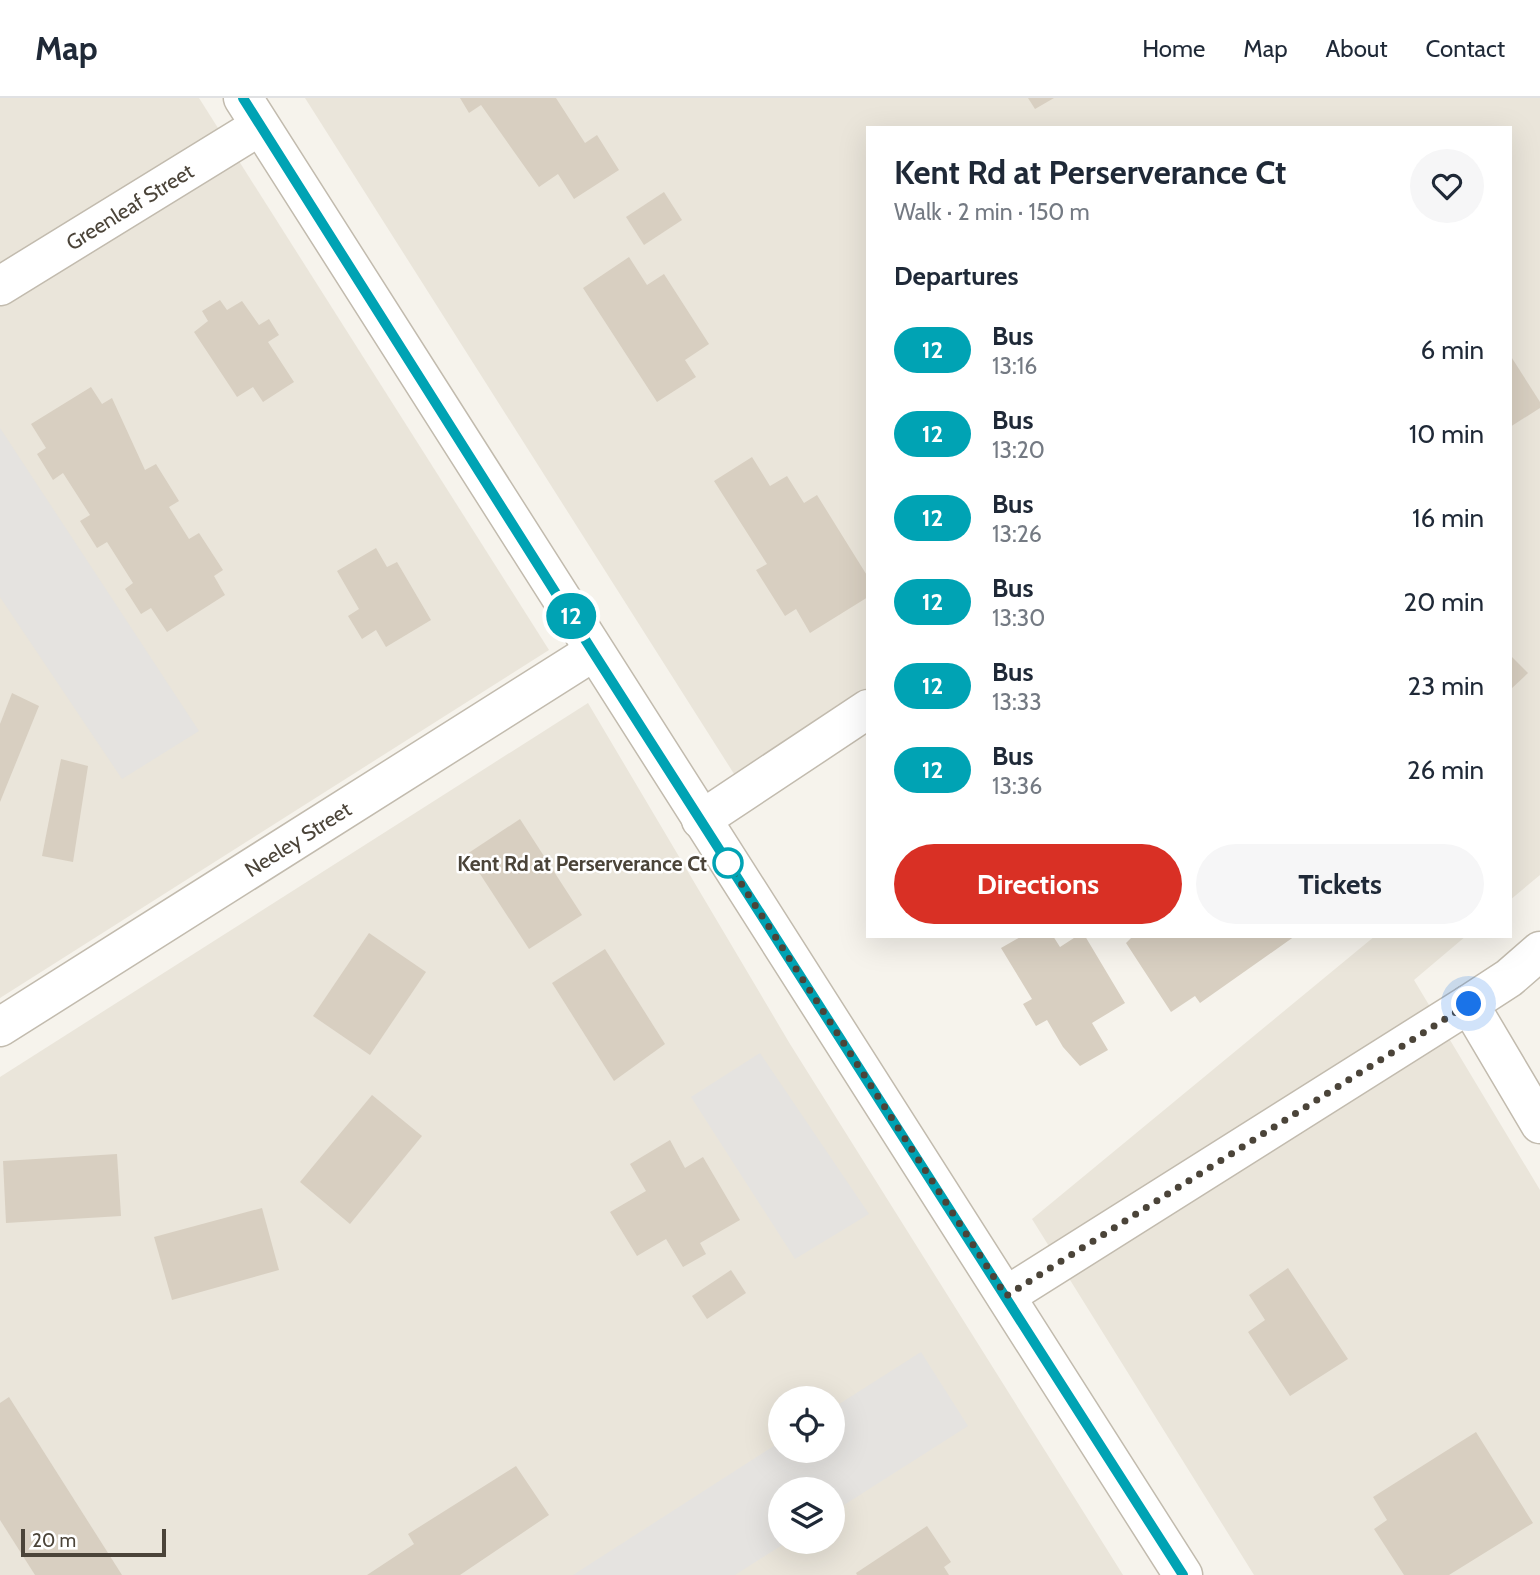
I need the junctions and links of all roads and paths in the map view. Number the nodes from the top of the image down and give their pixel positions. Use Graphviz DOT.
graph roads {
  1 [pos="252,112"];
  2 [pos="0,286"];
  3 [pos="593,652"];
  4 [pos="866,710"];
  5 [pos="701,820"];
  6 [pos="1540,951"];
  7 [pos="1469,1004"];
  8 [pos="0,1027"];
  9 [pos="1540,1124"];
  10 [pos="1006,1296"];
  11 [pos="1183,1575"];
  1 -- 2 [label="street, Greenleaf Street"];
  1 -- 3 [label="street"];
  3 -- 5 [label="street"];
  3 -- 8 [label="street, Neeley Street"];
  4 -- 5 [label="street"];
  5 -- 10 [label="street"];
  6 -- 7 [label="street"];
  7 -- 9 [label="street"];
  7 -- 10 [label="street"];
  10 -- 11 [label="street"];
}
